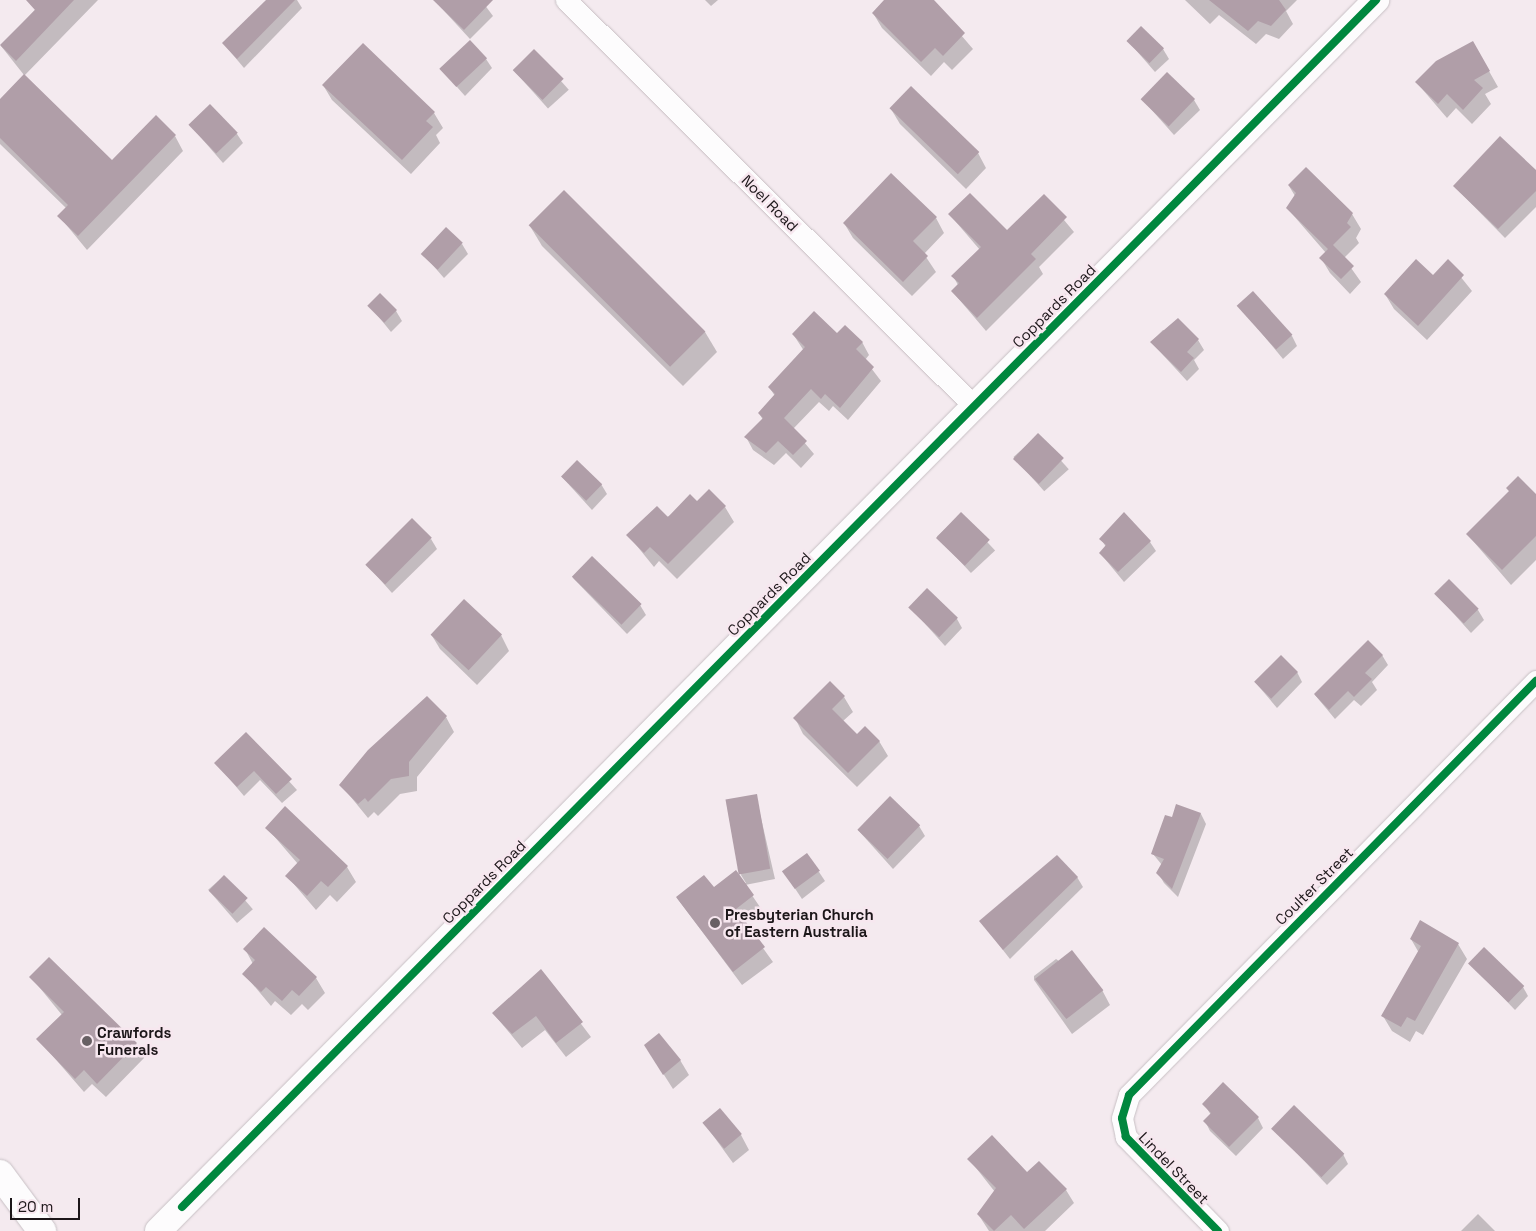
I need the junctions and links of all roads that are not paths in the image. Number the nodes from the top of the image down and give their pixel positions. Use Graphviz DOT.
graph roads {
  1 [pos="566,0"];
  2 [pos="1376,0"];
  3 [pos="974,406"];
  4 [pos="1536,680"];
  5 [pos="1122,1118"];
  6 [pos="0,1174"];
  7 [pos="42,1231"];
  8 [pos="158,1231"];
  9 [pos="1218,1231"];
  1 -- 3 [label="street, Noel Road"];
  2 -- 3 [label="street, Coppards Road"];
  3 -- 8 [label="street, Coppards Road"];
  4 -- 5 [label="street, Coulter Street"];
  5 -- 9 [label="street, Lindel Street"];
  6 -- 7 [label="main road"];
}
